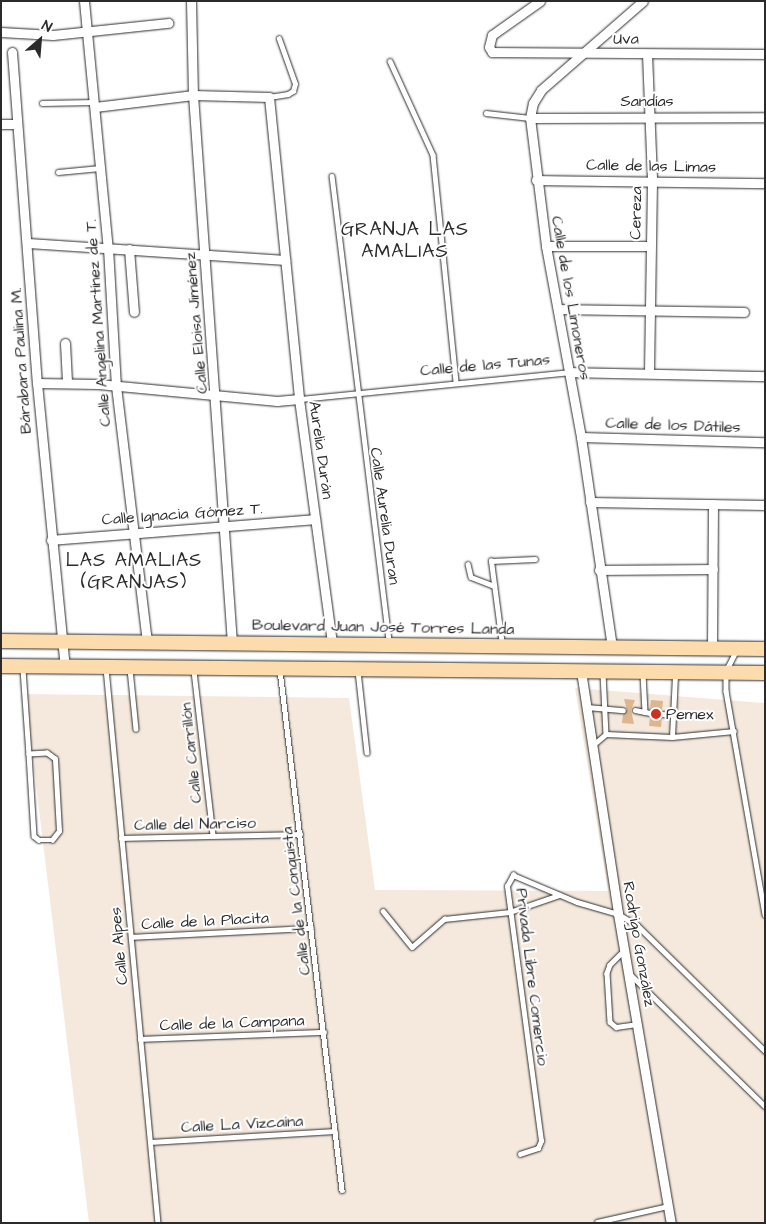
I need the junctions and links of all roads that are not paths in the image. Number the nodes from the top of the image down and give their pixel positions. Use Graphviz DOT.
graph roads {
  1 [pos="84,1"];
  2 [pos="191,1"];
  3 [pos="540,1"];
  4 [pos="643,1"];
  5 [pos="168,24"];
  6 [pos="1,32"];
  7 [pos="87,32"];
  8 [pos="279,39"];
  9 [pos="12,52"];
  10 [pos="647,54"];
  11 [pos="765,54"];
  12 [pos="580,55"];
  13 [pos="390,61"];
  14 [pos="193,95"];
  15 [pos="269,97"];
  16 [pos="42,103"];
  17 [pos="94,104"];
  18 [pos="486,113"];
  19 [pos="651,116"];
  20 [pos="765,117"];
  21 [pos="530,118"];
  22 [pos="1,124"];
  23 [pos="17,124"];
  24 [pos="100,168"];
  25 [pos="58,172"];
  26 [pos="332,176"];
  27 [pos="536,180"];
  28 [pos="652,181"];
  29 [pos="765,183"];
  30 [pos="28,243"];
  31 [pos="546,246"];
  32 [pos="650,246"];
  33 [pos="108,248"];
  34 [pos="129,249"];
  35 [pos="205,256"];
  36 [pos="285,260"];
  37 [pos="559,309"];
  38 [pos="649,309"];
  39 [pos="134,312"];
  40 [pos="744,312"];
  41 [pos="65,343"];
  42 [pos="569,372"];
  43 [pos="649,374"];
  44 [pos="765,376"];
  45 [pos="67,382"];
  46 [pos="456,382"];
  47 [pos="37,383"];
  48 [pos="116,386"];
  49 [pos="356,391"];
  50 [pos="217,396"];
  51 [pos="299,399"];
  52 [pos="580,437"];
  53 [pos="765,442"];
  54 [pos="590,502"];
  55 [pos="713,504"];
  56 [pos="765,505"];
  57 [pos="316,519"];
  58 [pos="224,526"];
  59 [pos="134,532"];
  60 [pos="51,540"];
  61 [pos="535,559"];
  62 [pos="468,564"];
  63 [pos="714,569"];
  64 [pos="599,570"];
  65 [pos="494,586"];
  66 [pos="1,640"];
  67 [pos="62,641"];
  68 [pos="148,642"];
  69 [pos="232,643"];
  70 [pos="332,644"];
  71 [pos="390,645"];
  72 [pos="502,646"];
  73 [pos="612,647"];
  74 [pos="712,648"];
  75 [pos="738,649"];
  76 [pos="765,649"];
  77 [pos="1,666"];
  78 [pos="23,666"];
  79 [pos="65,666"];
  80 [pos="106,667"];
  81 [pos="129,667"];
  82 [pos="194,668"];
  83 [pos="280,669"];
  84 [pos="358,669"];
  85 [pos="582,671"];
  86 [pos="603,671"];
  87 [pos="642,671"];
  88 [pos="675,671"];
  89 [pos="726,672"];
  90 [pos="765,673"];
  91 [pos="587,707"];
  92 [pos="605,708"];
  93 [pos="623,710"];
  94 [pos="634,710"];
  95 [pos="662,714"];
  96 [pos="673,715"];
  97 [pos="136,729"];
  98 [pos="734,731"];
  99 [pos="606,734"];
  100 [pos="672,737"];
  101 [pos="593,744"];
  102 [pos="367,753"];
  103 [pos="29,754"];
  104 [pos="300,834"];
  105 [pos="213,836"];
  106 [pos="121,838"];
  107 [pos="560,895"];
  108 [pos="383,911"];
  109 [pos="510,912"];
  110 [pos="618,914"];
  111 [pos="765,915"];
  112 [pos="311,928"];
  113 [pos="131,937"];
  114 [pos="625,950"];
  115 [pos="629,972"];
  116 [pos="638,1024"];
  117 [pos="324,1032"];
  118 [pos="140,1040"];
  119 [pos="765,1051"];
  120 [pos="765,1106"];
  121 [pos="335,1132"];
  122 [pos="150,1142"];
  123 [pos="520,1154"];
  124 [pos="342,1190"];
  125 [pos="668,1206"];
  126 [pos="597,1222"];
  127 [pos="158,1223"];
  128 [pos="671,1223"];
  1 -- 7 [label="street, Calle Angelina Martínez de T."];
  2 -- 14 [label="street, Calle Eloisa Jiménez"];
  3 -- 12 [label="street, Uva"];
  4 -- 12 [label="street, Calle de los Limoneros"];
  5 -- 7 [label="street"];
  6 -- 7 [label="street"];
  7 -- 17 [label="street, Calle Angelina Martínez de T."];
  8 -- 15 [label="lane"];
  9 -- 23 [label="street, Bárabara Paulina M."];
  10 -- 11 [label="street, Uva"];
  10 -- 12 [label="street, Uva"];
  10 -- 19 [label="street, Cereza"];
  12 -- 21 [label="street, Calle de los Limoneros"];
  13 -- 46 [label="lane"];
  14 -- 15 [label="street"];
  14 -- 17 [label="street"];
  14 -- 35 [label="street, Calle Eloisa Jiménez"];
  15 -- 36 [label="street, Aurelia Durán"];
  16 -- 17 [label="lane"];
  17 -- 24 [label="street, Calle Angelina Martínez de T."];
  18 -- 21 [label="lane"];
  19 -- 20 [label="street, Sandías"];
  19 -- 21 [label="street, Sandías"];
  19 -- 28 [label="street, Cereza"];
  21 -- 27 [label="street, Calle de los Limoneros"];
  22 -- 23 [label="street"];
  23 -- 30 [label="street, Bárabara Paulina M."];
  24 -- 25 [label="lane"];
  24 -- 33 [label="street, Calle Angelina Martínez de T."];
  26 -- 49 [label="lane, Calle Aurelia Duran"];
  27 -- 28 [label="street, Calle de las Limas"];
  27 -- 31 [label="street, Calle de los Limoneros"];
  28 -- 29 [label="street, Calle de las Limas"];
  28 -- 32 [label="street, Cereza"];
  30 -- 33 [label="street"];
  30 -- 47 [label="street, Bárabara Paulina M."];
  31 -- 32 [label="street"];
  31 -- 37 [label="street, Calle de los Limoneros"];
  32 -- 38 [label="street, Cereza"];
  33 -- 34 [label="street"];
  33 -- 48 [label="street, Calle Angelina Martínez de T."];
  34 -- 35 [label="street"];
  34 -- 39 [label="street"];
  35 -- 36 [label="street"];
  35 -- 50 [label="street, Calle Eloisa Jiménez"];
  36 -- 51 [label="street, Aurelia Durán"];
  37 -- 38 [label="street"];
  37 -- 42 [label="street, Calle de los Limoneros"];
  38 -- 40 [label="street"];
  38 -- 43 [label="street, Cereza"];
  41 -- 45 [label="street"];
  42 -- 43 [label="street, Calle de las Tunas"];
  42 -- 46 [label="lane, Calle de las Tunas"];
  42 -- 52 [label="street, Calle de los Limoneros"];
  43 -- 44 [label="street, Calle de las Tunas"];
  45 -- 47 [label="street"];
  45 -- 48 [label="street"];
  46 -- 49 [label="lane, Calle de las Tunas"];
  47 -- 60 [label="street, Bárabara Paulina M."];
  48 -- 50 [label="street"];
  48 -- 59 [label="street, Calle Angelina Martínez de T."];
  49 -- 51 [label="lane, Calle de las Tunas"];
  49 -- 71 [label="lane, Calle Aurelia Duran"];
  50 -- 51 [label="street"];
  50 -- 58 [label="street, Calle Eloisa Jiménez"];
  51 -- 57 [label="street, Aurelia Durán"];
  52 -- 53 [label="street, Calle de los Dátiles"];
  52 -- 54 [label="street, Calle de los Limoneros"];
  54 -- 55 [label="street"];
  54 -- 64 [label="street, Calle de los Limoneros"];
  55 -- 56 [label="street"];
  55 -- 63 [label="street"];
  57 -- 58 [label="street, Calle Ignacia Gómez T."];
  57 -- 70 [label="street, Aurelia Durán"];
  58 -- 59 [label="street, Calle Ignacia Gómez T."];
  58 -- 69 [label="street, Calle Eloisa Jiménez"];
  59 -- 60 [label="street, Calle Ignacia Gómez T."];
  59 -- 68 [label="street, Calle Angelina Martínez de T."];
  60 -- 67 [label="street, Bárabara Paulina M."];
  61 -- 65 [label="lane"];
  62 -- 65 [label="lane"];
  63 -- 64 [label="street"];
  63 -- 74 [label="street"];
  64 -- 73 [label="street, Calle de los Limoneros"];
  65 -- 72 [label="lane"];
  66 -- 67 [label="main road, Boulevard Juan José Torres Landa"];
  67 -- 68 [label="main road, Boulevard Juan José Torres Landa"];
  67 -- 79 [label="street, Bárabara Paulina M."];
  68 -- 69 [label="main road, Boulevard Juan José Torres Landa"];
  69 -- 70 [label="main road, Boulevard Juan José Torres Landa"];
  70 -- 71 [label="main road, Boulevard Juan José Torres Landa"];
  71 -- 72 [label="main road, Boulevard Juan José Torres Landa"];
  72 -- 73 [label="main road, Boulevard Juan José Torres Landa"];
  73 -- 74 [label="main road, Boulevard Juan José Torres Landa"];
  74 -- 75 [label="main road, Boulevard Juan José Torres Landa"];
  75 -- 76 [label="main road, Boulevard Juan José Torres Landa"];
  75 -- 89 [label="lane"];
  77 -- 78 [label="main road"];
  78 -- 79 [label="main road"];
  78 -- 103 [label="lane"];
  79 -- 80 [label="main road"];
  80 -- 81 [label="main road"];
  80 -- 106 [label="lane, Calle Alpes"];
  81 -- 82 [label="main road"];
  81 -- 97 [label="lane"];
  82 -- 83 [label="main road"];
  82 -- 105 [label="lane, Calle Carrillón"];
  83 -- 84 [label="main road"];
  83 -- 104 [label="lane, Calle de la Conquista"];
  84 -- 85 [label="main road"];
  84 -- 102 [label="lane"];
  85 -- 86 [label="main road"];
  85 -- 91 [label="street, Rodrigo González"];
  86 -- 87 [label="main road"];
  86 -- 92 [label="lane"];
  87 -- 88 [label="main road"];
  87 -- 94 [label="lane"];
  88 -- 89 [label="main road"];
  88 -- 96 [label="lane"];
  89 -- 90 [label="main road"];
  89 -- 98 [label="lane"];
  91 -- 92 [label="lane"];
  91 -- 101 [label="street, Rodrigo González"];
  92 -- 93 [label="lane"];
  92 -- 99 [label="lane"];
  95 -- 96 [label="lane"];
  96 -- 100 [label="lane"];
  98 -- 100 [label="lane"];
  98 -- 111 [label="lane"];
  99 -- 100 [label="lane"];
  99 -- 101 [label="lane"];
  101 -- 110 [label="street, Rodrigo González"];
  103 -- 103 [label="lane"];
  104 -- 105 [label="lane, Calle del Narciso"];
  104 -- 112 [label="lane, Calle de la Conquista"];
  105 -- 106 [label="lane, Calle del Narciso"];
  106 -- 113 [label="lane, Calle Alpes"];
  107 -- 109 [label="lane"];
  107 -- 109 [label="lane, Privada Libre Comercio"];
  107 -- 110 [label="lane, Privada Libre Comercio"];
  108 -- 109 [label="lane"];
  109 -- 123 [label="lane, Privada Libre Comercio"];
  110 -- 114 [label="street, Rodrigo González"];
  110 -- 119 [label="lane, Privada Libre Comercio"];
  112 -- 113 [label="lane, Calle de la Placita"];
  112 -- 117 [label="lane, Calle de la Conquista"];
  113 -- 118 [label="lane, Calle Alpes"];
  114 -- 115 [label="street, Rodrigo González"];
  114 -- 116 [label="lane"];
  115 -- 116 [label="street, Rodrigo González"];
  115 -- 120 [label="lane"];
  116 -- 125 [label="street, Rodrigo González"];
  117 -- 118 [label="lane, Calle de la Campana"];
  117 -- 121 [label="lane, Calle de la Conquista"];
  118 -- 122 [label="lane, Calle Alpes"];
  121 -- 122 [label="lane, Calle La Vizcaína"];
  121 -- 124 [label="lane, Calle de la Conquista"];
  122 -- 127 [label="lane, Calle Alpes"];
  125 -- 126 [label="lane"];
  125 -- 128 [label="street, Rodrigo González"];
}
